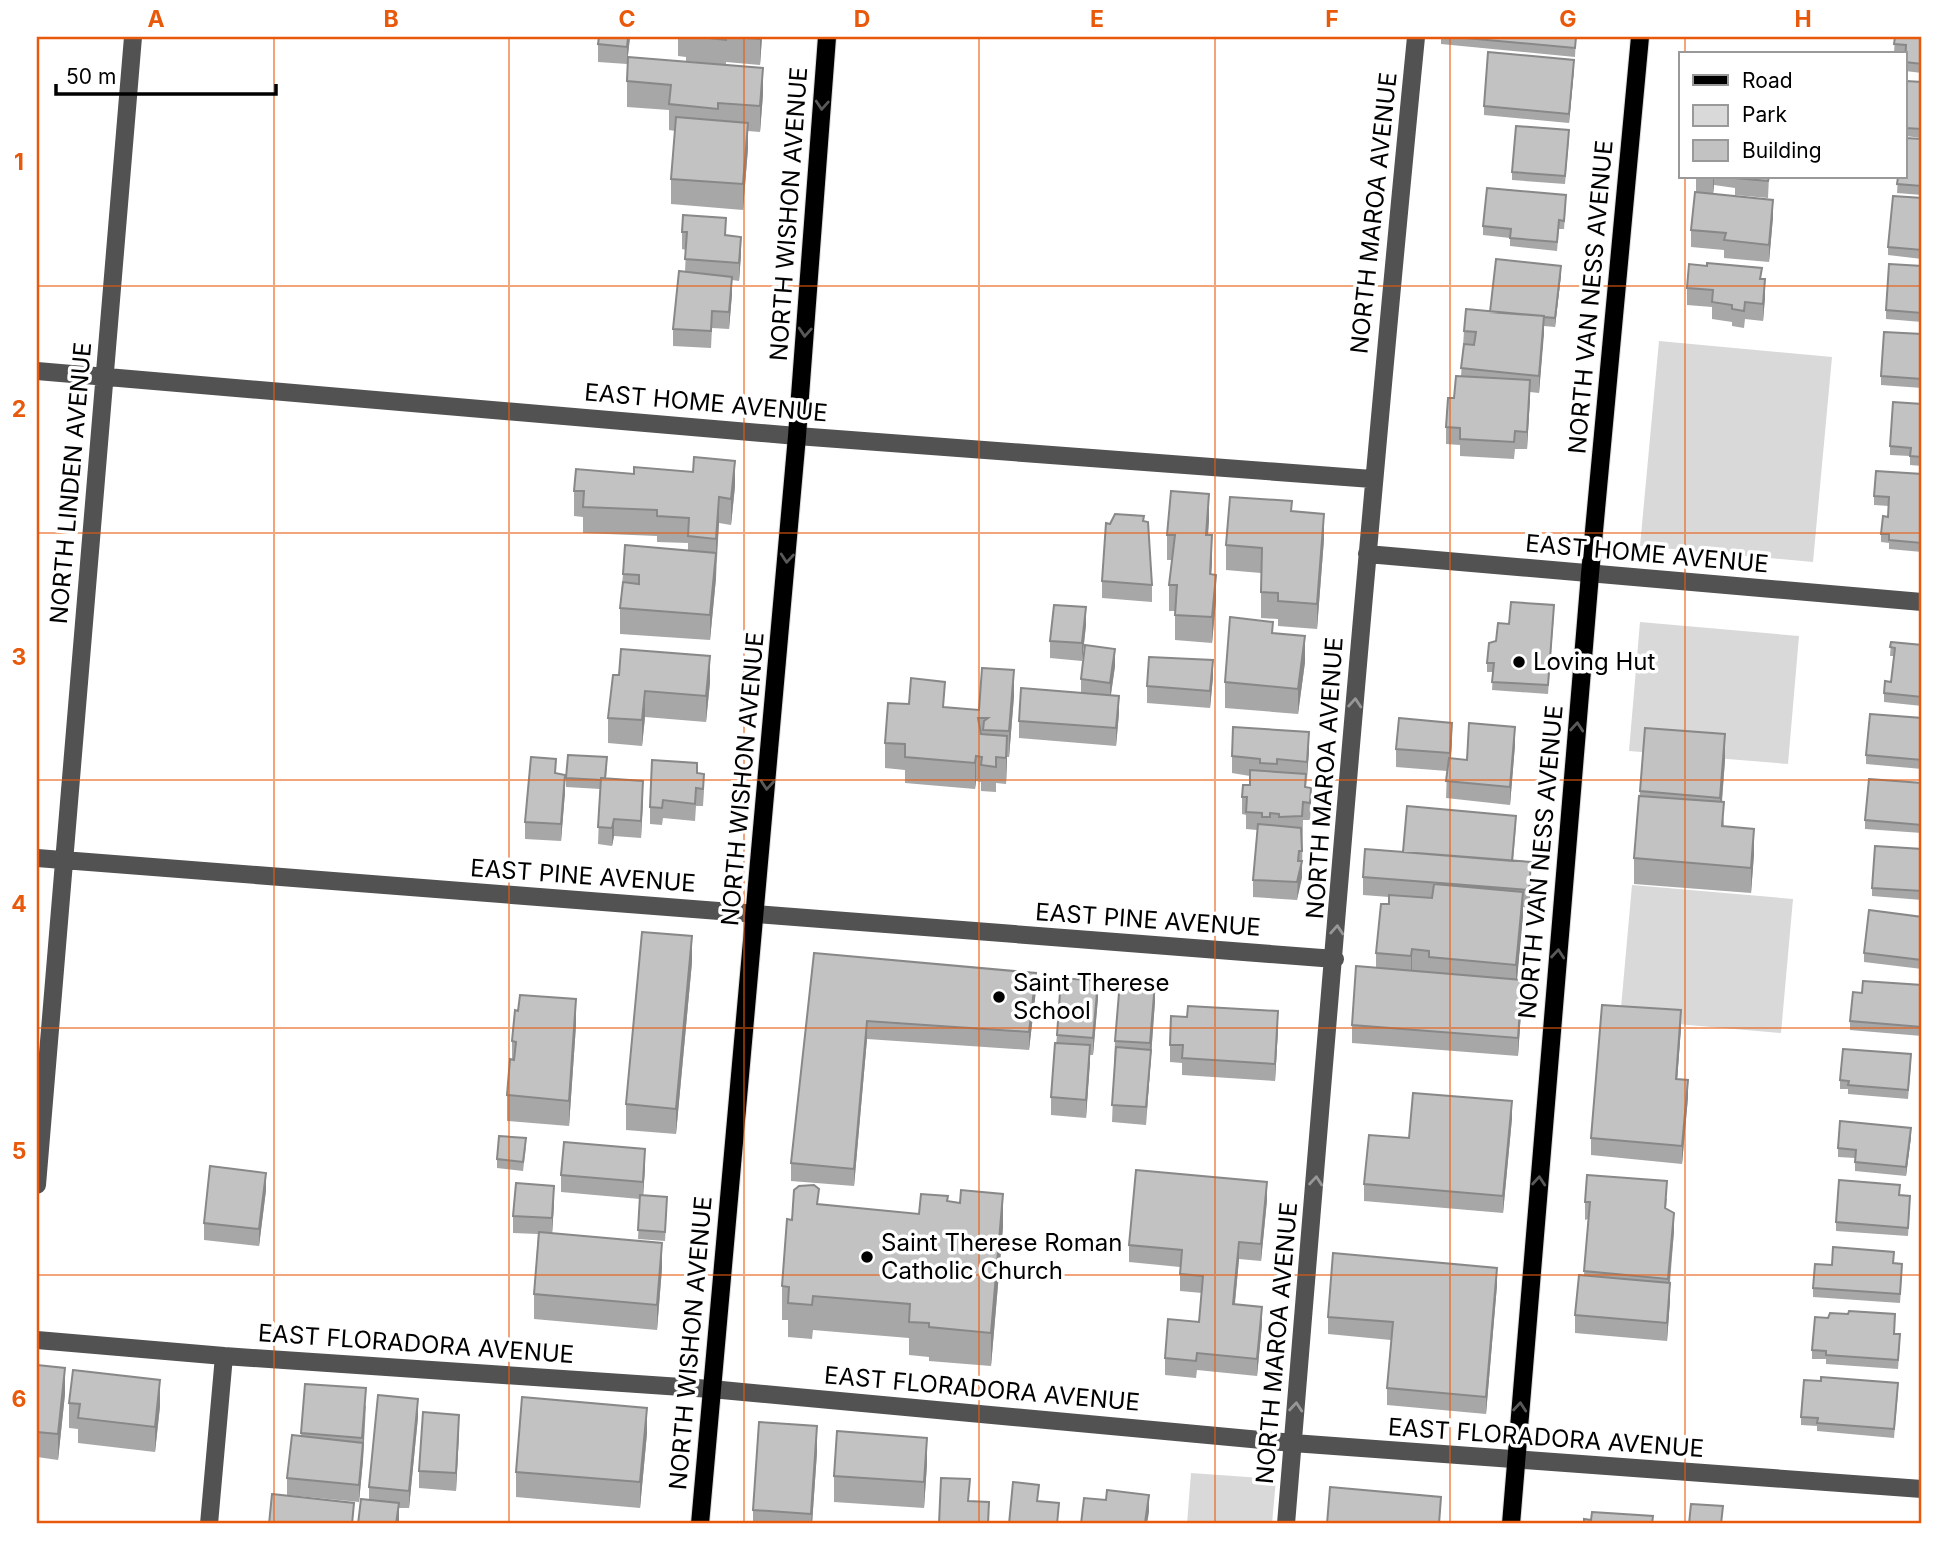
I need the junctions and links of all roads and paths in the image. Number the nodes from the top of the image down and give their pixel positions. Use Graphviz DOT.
graph roads {
  1 [pos="133,37"];
  2 [pos="827,37"];
  3 [pos="1416,37"];
  4 [pos="1640,37"];
  5 [pos="37,371"];
  6 [pos="104,376"];
  7 [pos="797,436"];
  8 [pos="1372,479"];
  9 [pos="1367,554"];
  10 [pos="1590,574"];
  11 [pos="1922,602"];
  12 [pos="37,858"];
  13 [pos="65,860"];
  14 [pos="755,914"];
  15 [pos="1335,959"];
  16 [pos="37,1185"];
  17 [pos="37,1340"];
  18 [pos="224,1356"];
  19 [pos="711,1389"];
  20 [pos="1293,1443"];
  21 [pos="1516,1461"];
  22 [pos="1922,1489"];
  23 [pos="209,1524"];
  24 [pos="700,1524"];
  25 [pos="1286,1524"];
  26 [pos="1511,1524"];
  1 -- 6 [label="street, NORTH LINDEN AVENUE"];
  2 -- 7 [label="main road, NORTH WISHON AVENUE, one-way"];
  3 -- 8 [label="street, NORTH MAROA AVENUE"];
  4 -- 10 [label="main road, NORTH VAN NESS AVENUE"];
  5 -- 6 [label="street, EAST HOME AVENUE"];
  6 -- 7 [label="street, EAST HOME AVENUE"];
  6 -- 13 [label="street, NORTH LINDEN AVENUE"];
  7 -- 8 [label="street, EAST HOME AVENUE"];
  7 -- 14 [label="main road, NORTH WISHON AVENUE, one-way"];
  8 -- 9 [label="street, NORTH MAROA AVENUE"];
  9 -- 10 [label="street, EAST HOME AVENUE"];
  15 -- 9 [label="street, NORTH MAROA AVENUE, one-way"];
  10 -- 11 [label="street, EAST HOME AVENUE"];
  21 -- 10 [label="main road, NORTH VAN NESS AVENUE, one-way"];
  12 -- 13 [label="street, EAST PINE AVENUE"];
  13 -- 14 [label="street, EAST PINE AVENUE"];
  13 -- 16 [label="street, NORTH LINDEN AVENUE"];
  14 -- 15 [label="street, EAST PINE AVENUE"];
  14 -- 19 [label="main road, NORTH WISHON AVENUE"];
  20 -- 15 [label="street, NORTH MAROA AVENUE, one-way"];
  17 -- 18 [label="street, EAST FLORADORA AVENUE"];
  18 -- 19 [label="street, EAST FLORADORA AVENUE"];
  18 -- 23 [label="street"];
  19 -- 20 [label="street, EAST FLORADORA AVENUE"];
  19 -- 24 [label="main road, NORTH WISHON AVENUE"];
  20 -- 21 [label="street, EAST FLORADORA AVENUE"];
  20 -- 25 [label="street, NORTH MAROA AVENUE"];
  21 -- 22 [label="street, EAST FLORADORA AVENUE"];
  21 -- 26 [label="main road, NORTH VAN NESS AVENUE"];
}
